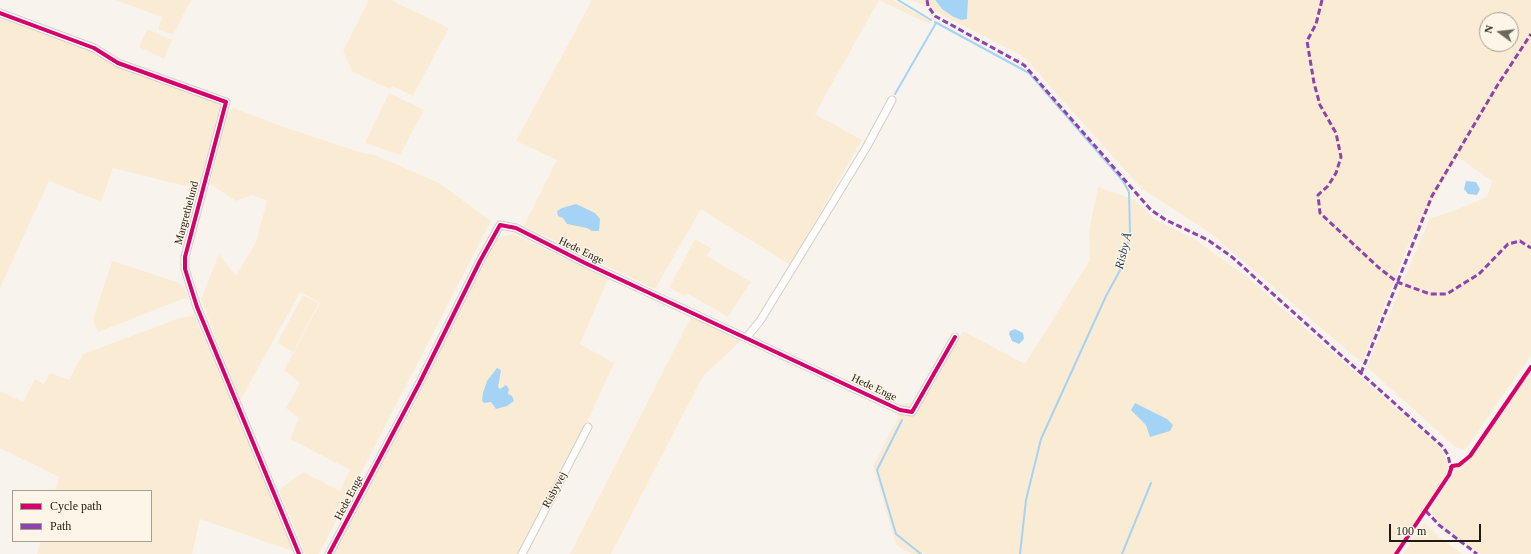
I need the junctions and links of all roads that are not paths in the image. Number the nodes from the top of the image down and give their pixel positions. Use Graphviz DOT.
graph roads {
  1 [pos="0,13"];
  2 [pos="892,100"];
  3 [pos="955,337"];
  4 [pos="746,338"];
  5 [pos="588,427"];
  6 [pos="299,554"];
  7 [pos="329,554"];
  8 [pos="522,554"];
  1 -- 6 [label="street, Margrethelund"];
  2 -- 4 [label="street"];
  3 -- 4 [label="street, Hede Enge"];
  4 -- 7 [label="street, Hede Enge"];
  5 -- 8 [label="street, Risbyvej"];
}
